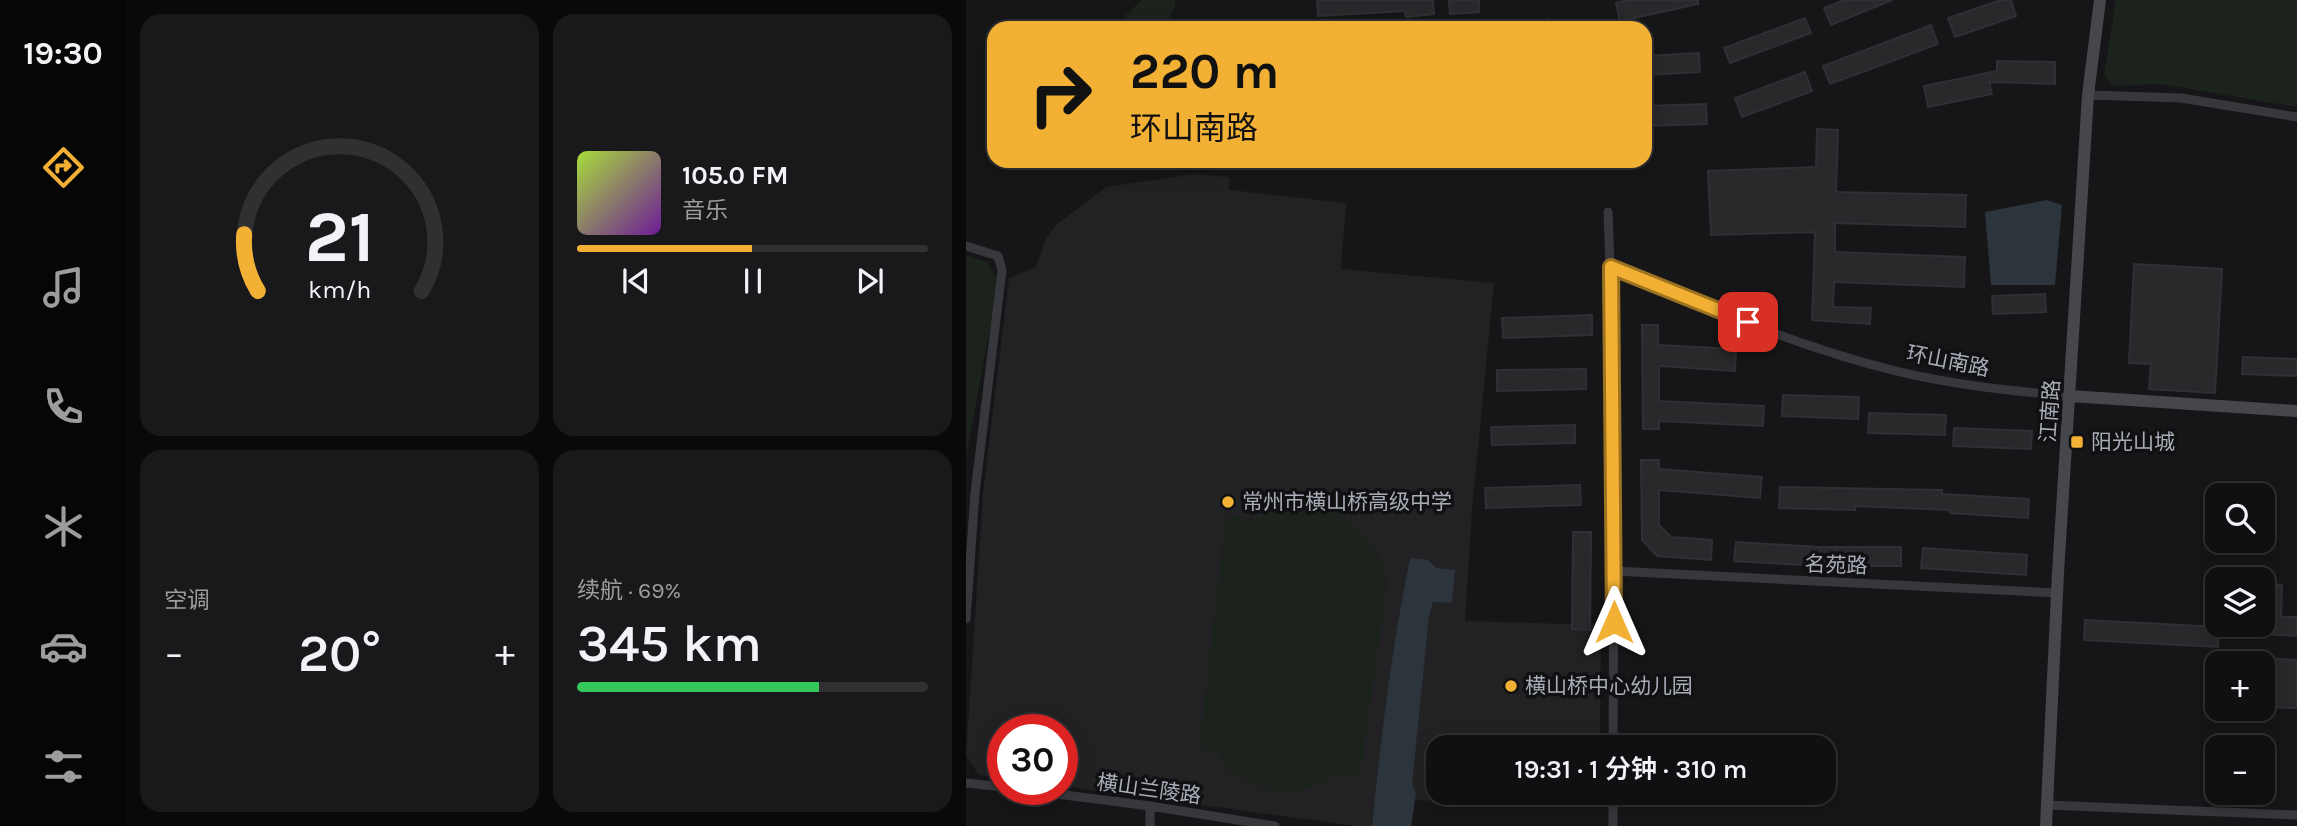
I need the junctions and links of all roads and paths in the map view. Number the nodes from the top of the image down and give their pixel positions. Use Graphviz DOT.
graph roads {
  1 [pos="2100,0"];
  2 [pos="2088,95"];
  3 [pos="2297,117"];
  4 [pos="1608,212"];
  5 [pos="966,246"];
  6 [pos="1611,267"];
  7 [pos="2070,396"];
  8 [pos="2297,411"];
  9 [pos="1614,571"];
  10 [pos="2057,593"];
  11 [pos="966,619"];
  12 [pos="1613,735"];
  13 [pos="966,783"];
  14 [pos="987,785"];
  15 [pos="1078,797"];
  16 [pos="1613,805"];
  17 [pos="2047,805"];
  18 [pos="1150,806"];
  19 [pos="2297,816"];
  20 [pos="1150,826"];
  21 [pos="1275,826"];
  22 [pos="1613,826"];
  23 [pos="2046,826"];
  1 -- 2 [label="main road, 江南路"];
  2 -- 3 [label="street"];
  2 -- 7 [label="main road, 江南路"];
  4 -- 6 [label="street"];
  5 -- 11 [label="street"];
  6 -- 7 [label="street, 环山南路"];
  6 -- 9 [label="street"];
  7 -- 8 [label="main road, 环山南路"];
  7 -- 10 [label="main road, 江南路"];
  9 -- 10 [label="street, 名苑路"];
  9 -- 12 [label="street"];
  10 -- 17 [label="main road, 江南路"];
  13 -- 14 [label="street"];
  15 -- 18 [label="street, 横山兰陵路"];
  16 -- 22 [label="street"];
  17 -- 19 [label="street"];
  17 -- 23 [label="main road, 江南路"];
  18 -- 20 [label="street"];
  18 -- 21 [label="street, 横山兰陵路"];
}
